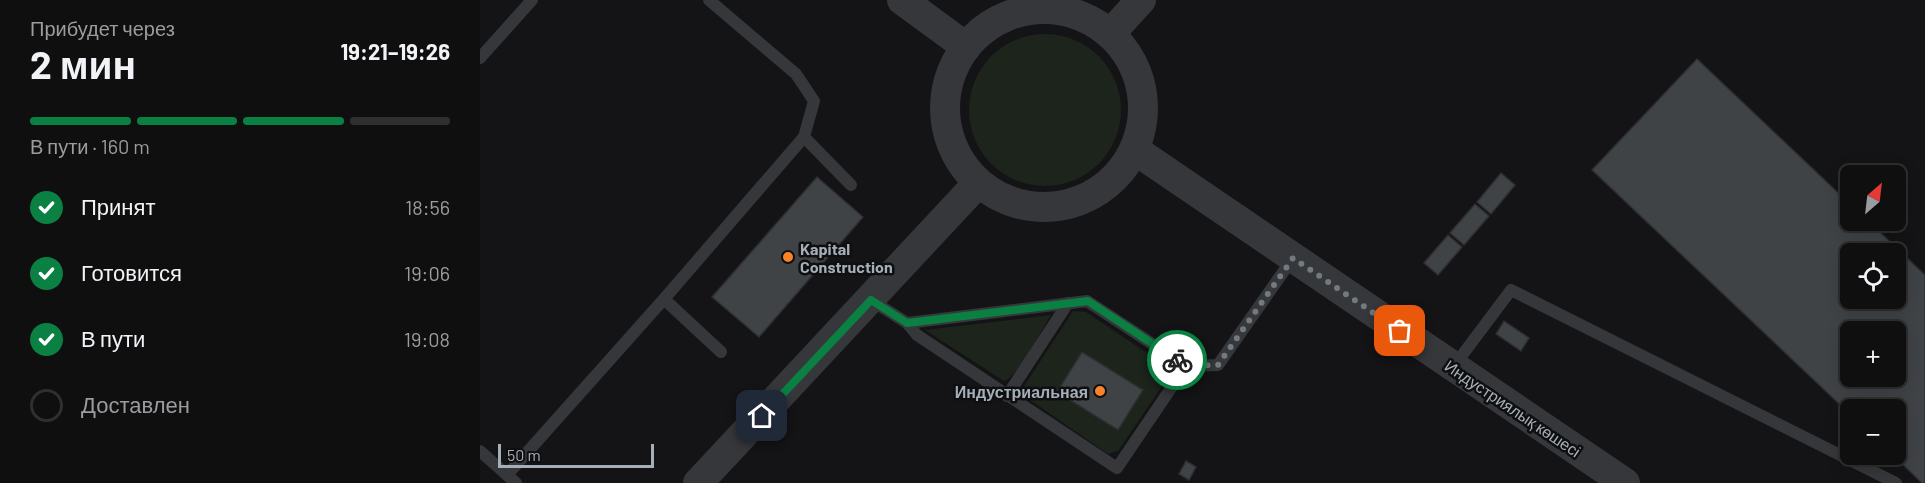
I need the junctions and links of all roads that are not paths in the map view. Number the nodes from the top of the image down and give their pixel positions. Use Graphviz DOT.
graph roads {
  1 [pos="532,0"];
  2 [pos="709,0"];
  3 [pos="902,0"];
  4 [pos="1141,0"];
  5 [pos="1110,34"];
  6 [pos="966,46"];
  7 [pos="480,58"];
  8 [pos="804,137"];
  9 [pos="1135,150"];
  10 [pos="978,183"];
  11 [pos="851,185"];
  12 [pos="1293,258"];
  13 [pos="664,299"];
  14 [pos="871,300"];
  15 [pos="1068,303"];
  16 [pos="907,323"];
  17 [pos="721,352"];
  18 [pos="1186,366"];
  19 [pos="1454,367"];
  20 [pos="1006,396"];
  21 [pos="480,451"];
  22 [pos="512,479"];
  23 [pos="698,483"];
  24 [pos="1624,483"];
  25 [pos="1896,483"];
  1 -- 7 [label="lane"];
  2 -- 8 [label="lane"];
  3 -- 6 [label="street"];
  4 -- 5 [label="street"];
  5 -- 6 [label="street"];
  5 -- 9 [label="street"];
  6 -- 10 [label="street"];
  8 -- 11 [label="lane"];
  8 -- 13 [label="lane"];
  9 -- 10 [label="street"];
  9 -- 12 [label="street, Индустриялық көшесі"];
  10 -- 14 [label="street"];
  12 -- 18 [label="lane"];
  12 -- 19 [label="street, Индустриялық көшесі"];
  13 -- 17 [label="lane"];
  13 -- 22 [label="lane"];
  14 -- 16 [label="lane"];
  14 -- 23 [label="street"];
  15 -- 16 [label="lane"];
  15 -- 18 [label="lane"];
  15 -- 20 [label="lane"];
  16 -- 20 [label="lane"];
  18 -- 20 [label="lane"];
  19 -- 24 [label="street, Индустриялық көшесі"];
  19 -- 25 [label="lane"];
  21 -- 22 [label="lane"];
}
